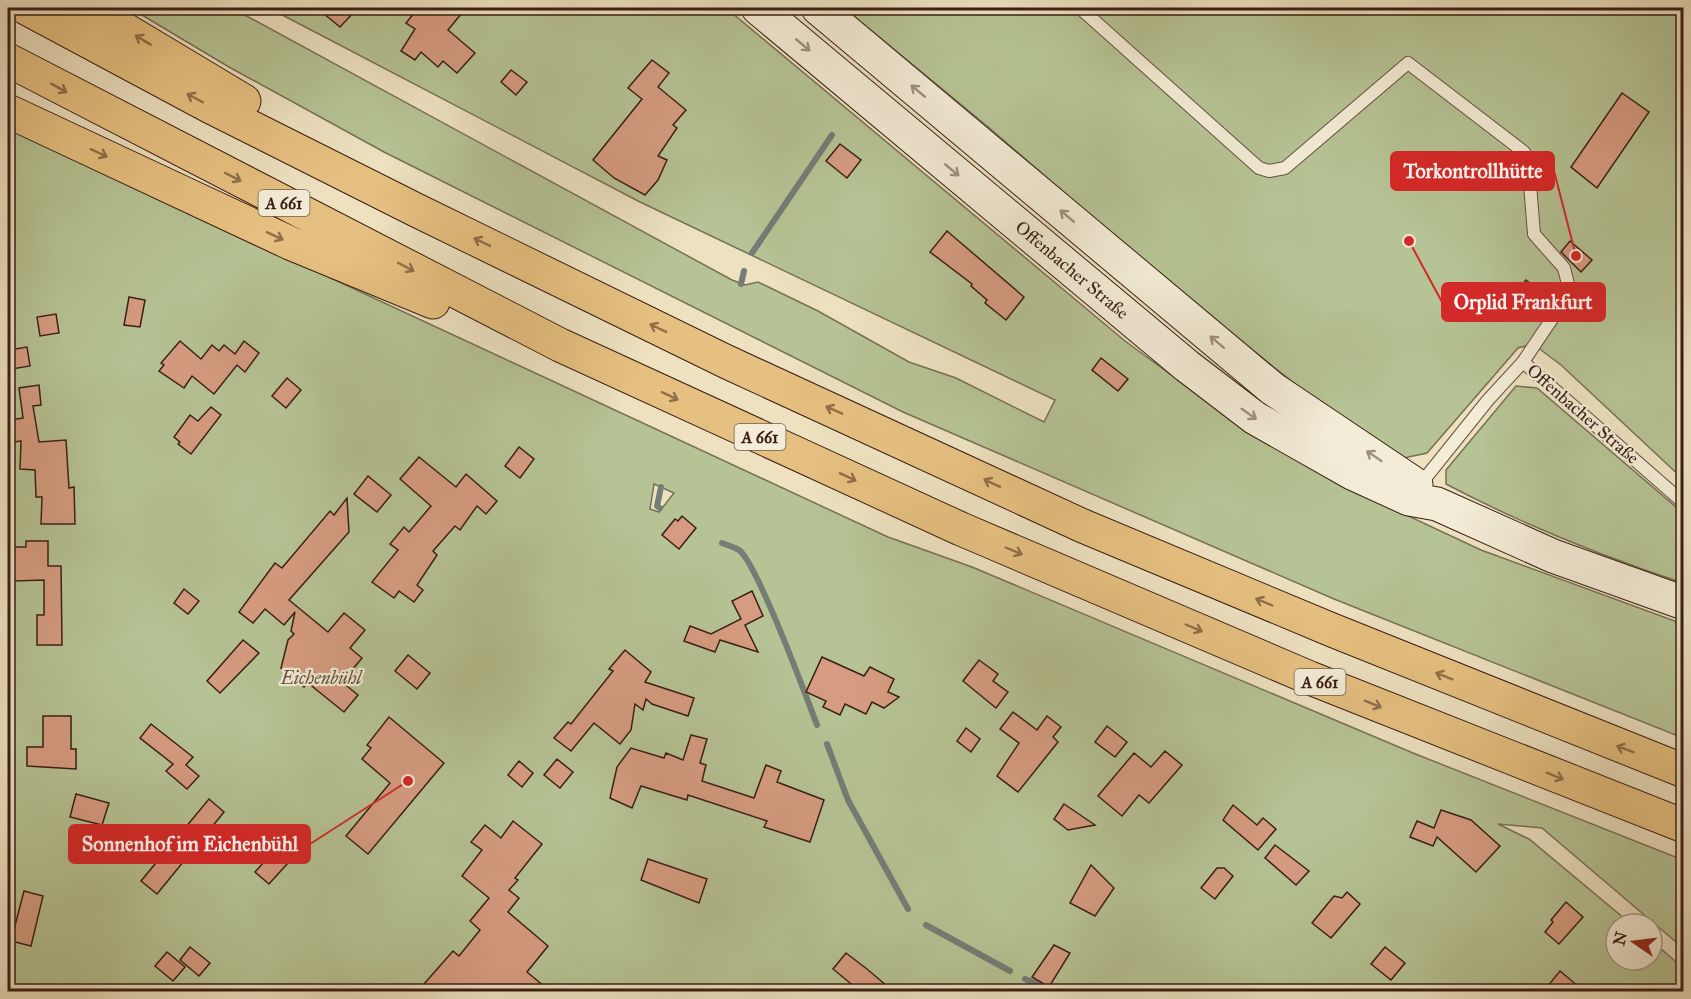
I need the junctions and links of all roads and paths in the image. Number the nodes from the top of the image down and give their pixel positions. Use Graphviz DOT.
graph roads {
  1 [pos="26,8"];
  2 [pos="89,8"];
  3 [pos="758,8"];
  4 [pos="818,8"];
  5 [pos="1080,8"];
  6 [pos="8,60"];
  7 [pos="8,111"];
  8 [pos="416,210"];
  9 [pos="560,345"];
  10 [pos="1523,362"];
  11 [pos="1422,497"];
  12 [pos="1683,503"];
  13 [pos="1683,603"];
  14 [pos="1683,771"];
  15 [pos="1683,826"];
  8 -- 1 [label="highway, one-way"];
  8 -- 2 [label="highway, one-way"];
  3 -- 11 [label="main road, Offenbacher Straße, one-way"];
  11 -- 4 [label="main road, Offenbacher Straße, one-way"];
  5 -- 10 [label="lane"];
  6 -- 9 [label="highway, A 661, one-way"];
  7 -- 9 [label="highway, one-way"];
  14 -- 8 [label="highway, one-way"];
  9 -- 15 [label="highway, A 661, one-way"];
  10 -- 11 [label="lane, Offenbacher Straße"];
  10 -- 12 [label="lane, Offenbacher Straße"];
  11 -- 13 [label="main road, Offenbacher Straße"];
}
